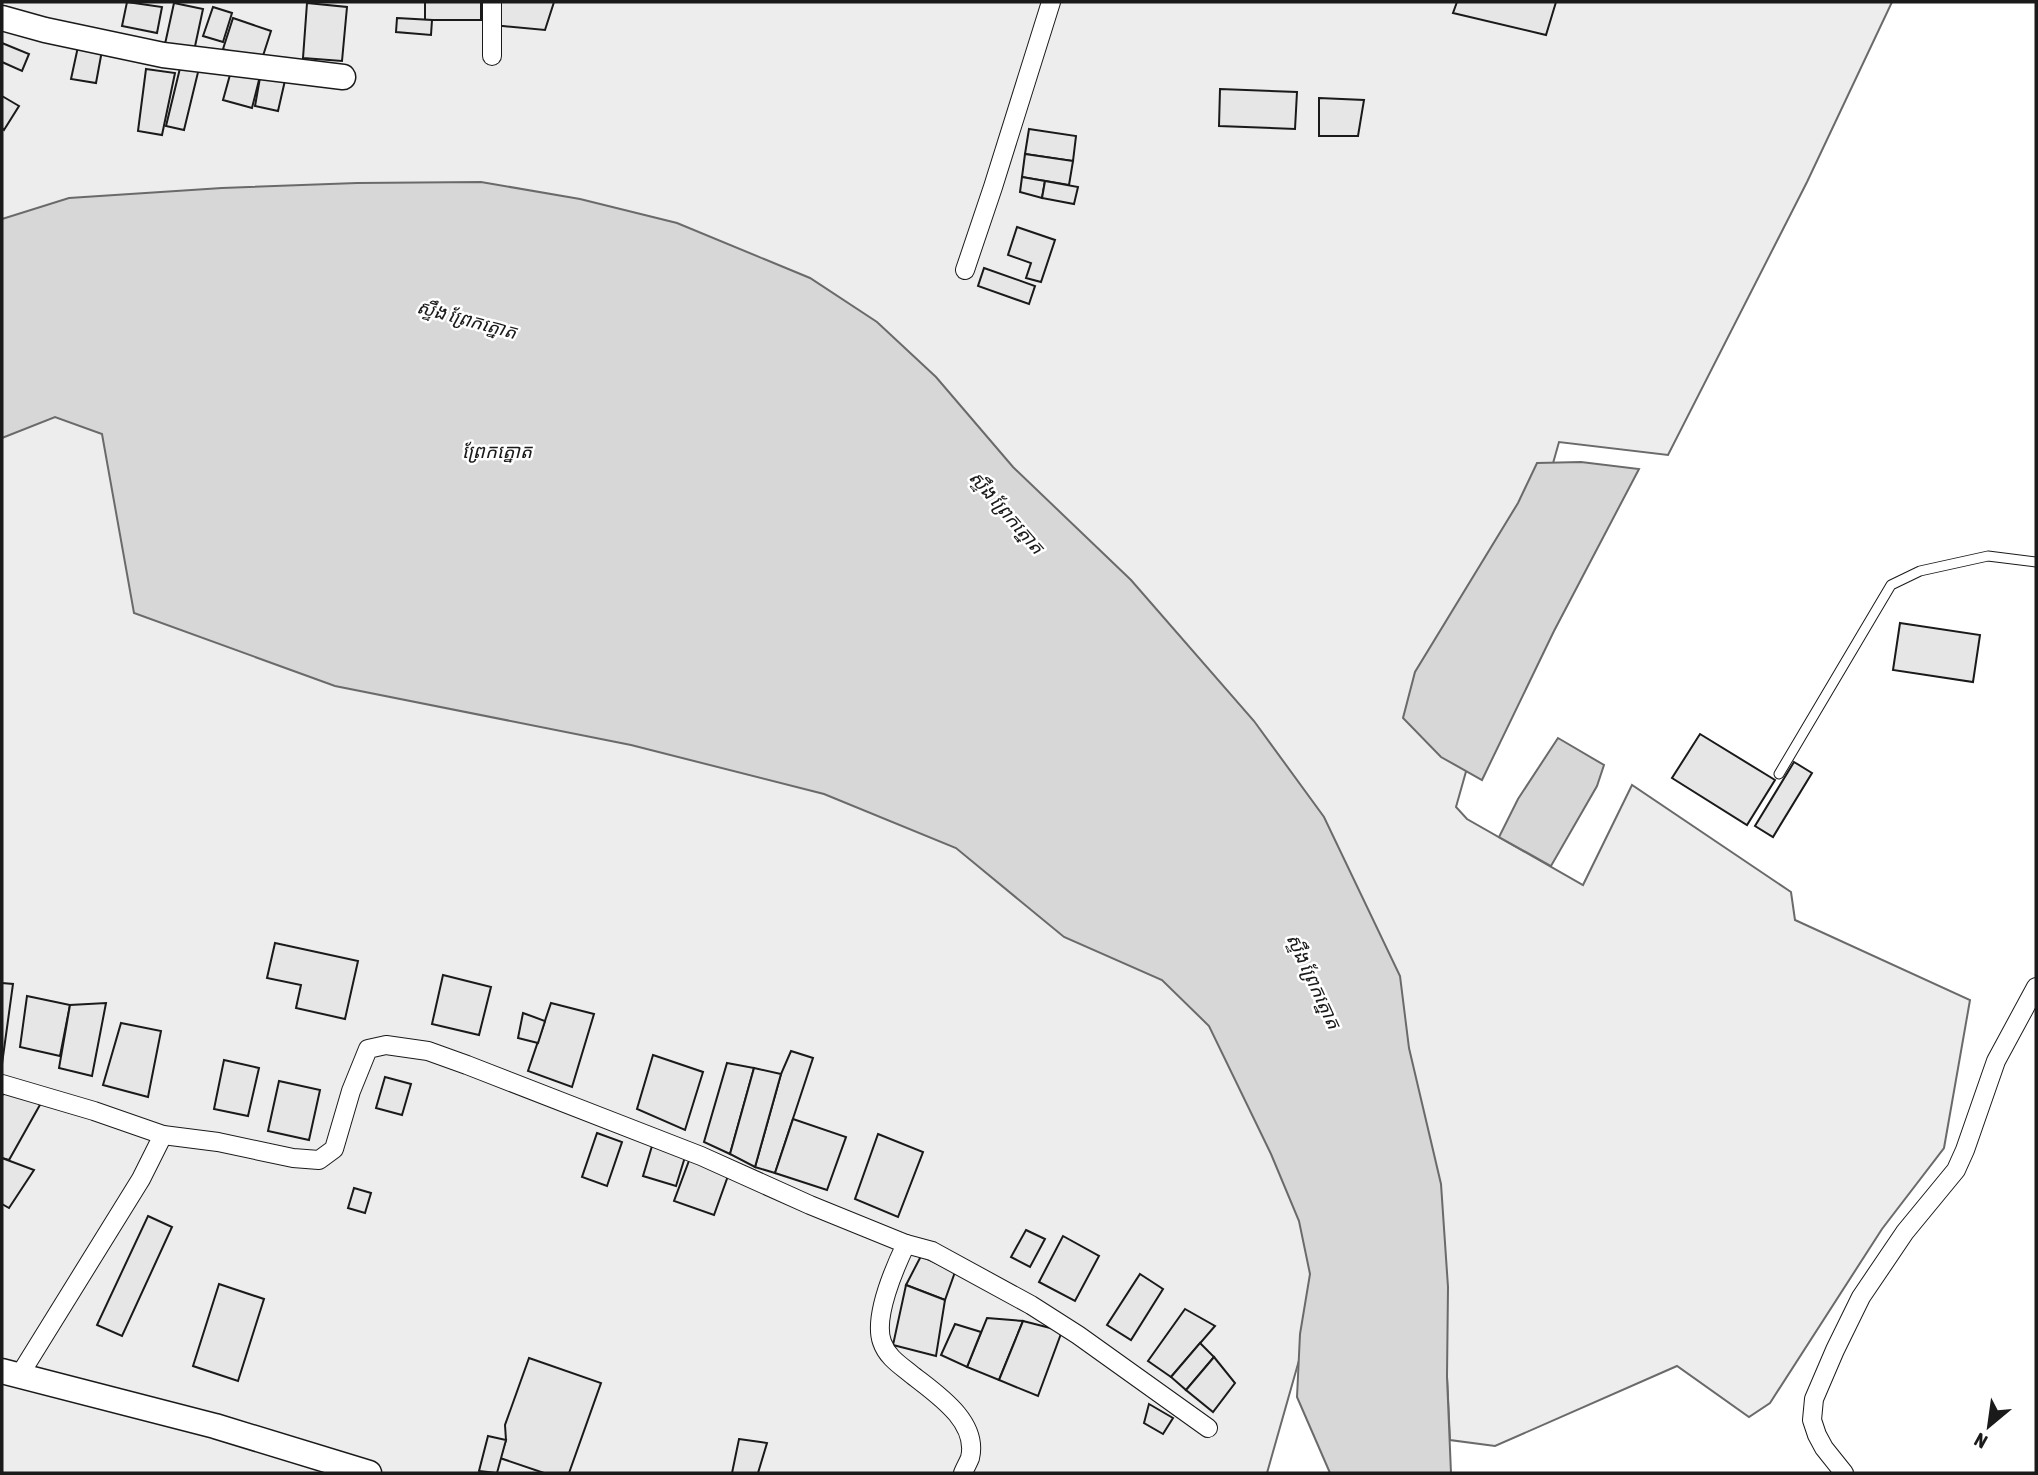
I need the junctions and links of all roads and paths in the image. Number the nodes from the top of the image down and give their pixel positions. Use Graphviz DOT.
graph roads {
  1 [pos="492,2"];
  2 [pos="1051,2"];
  3 [pos="2,18"];
  4 [pos="492,56"];
  5 [pos="343,78"];
  6 [pos="965,270"];
  7 [pos="2036,562"];
  8 [pos="1779,774"];
  9 [pos="2036,987"];
  10 [pos="2,1084"];
  11 [pos="163,1135"];
  12 [pos="906,1244"];
  13 [pos="11,1374"];
  14 [pos="1208,1428"];
  15 [pos="369,1473"];
  16 [pos="963,1473"];
  17 [pos="1844,1473"];
  1 -- 4 [label="street"];
  2 -- 6 [label="street"];
  3 -- 5 [label="main road"];
  7 -- 8 [label="lane"];
  9 -- 17 [label="street"];
  10 -- 11 [label="street"];
  11 -- 12 [label="street"];
  11 -- 13 [label="street"];
  12 -- 14 [label="street"];
  12 -- 16 [label="street"];
  13 -- 15 [label="main road"];
}
